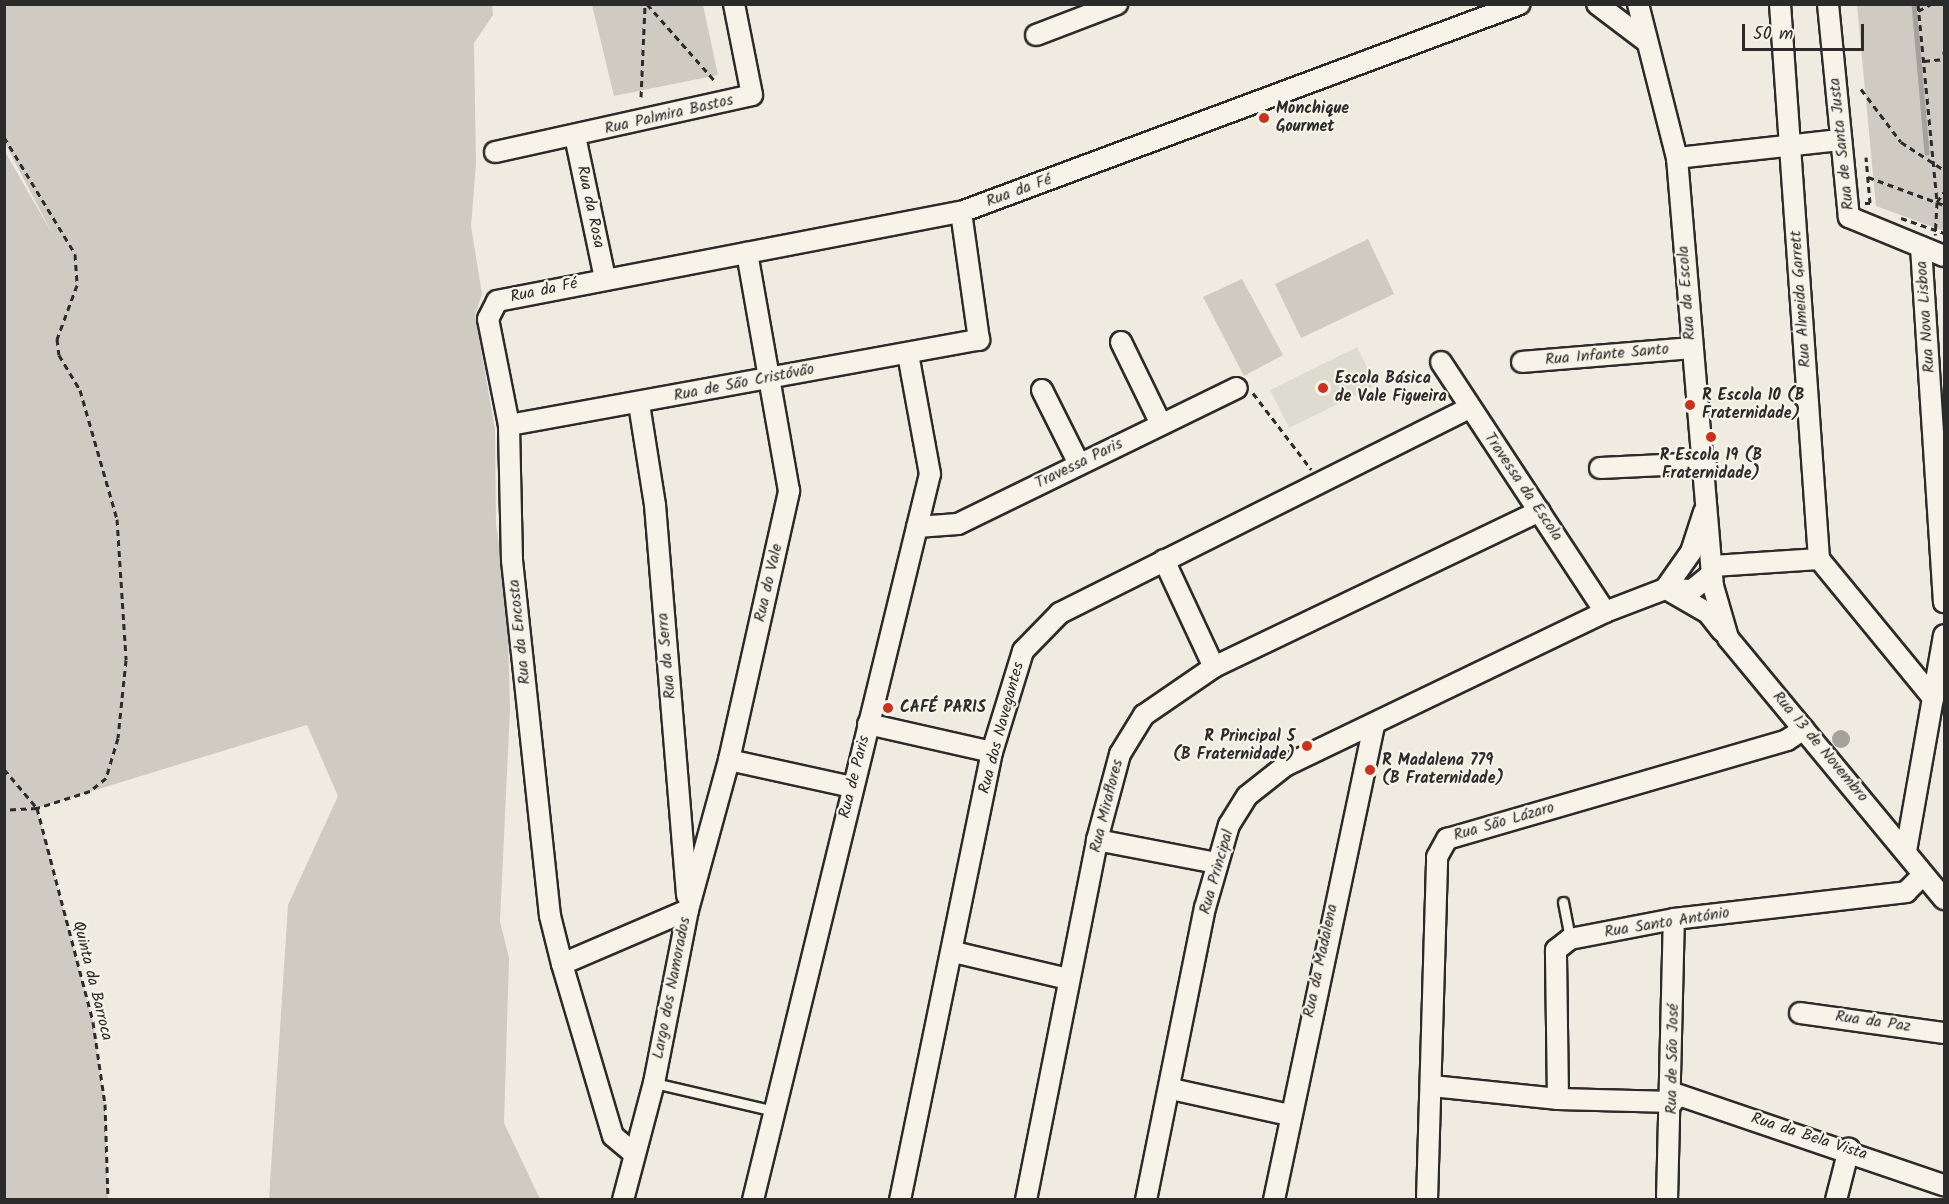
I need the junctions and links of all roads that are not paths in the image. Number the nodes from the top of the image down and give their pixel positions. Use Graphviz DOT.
graph roads {
  1 [pos="734,4"];
  2 [pos="1117,4"];
  3 [pos="1520,4"];
  4 [pos="1597,4"];
  5 [pos="1780,4"];
  6 [pos="1828,4"];
  7 [pos="1638,5"];
  8 [pos="1036,35"];
  9 [pos="1650,44"];
  10 [pos="575,136"];
  11 [pos="1841,140"];
  12 [pos="1791,145"];
  13 [pos="495,152"];
  14 [pos="1684,157"];
  15 [pos="961,212"];
  16 [pos="1921,247"];
  17 [pos="747,253"];
  18 [pos="1944,256"];
  19 [pos="605,278"];
  20 [pos="497,301"];
  21 [pos="1121,342"];
  22 [pos="1691,348"];
  23 [pos="908,354"];
  24 [pos="1441,362"];
  25 [pos="1522,362"];
  26 [pos="769,377"];
  27 [pos="1237,388"];
  28 [pos="1042,390"];
  29 [pos="639,404"];
  30 [pos="1469,408"];
  31 [pos="1161,424"];
  32 [pos="509,425"];
  33 [pos="1706,463"];
  34 [pos="1079,465"];
  35 [pos="1600,468"];
  36 [pos="1707,501"];
  37 [pos="1540,511"];
  38 [pos="917,527"];
  39 [pos="1819,559"];
  40 [pos="1164,560"];
  41 [pos="1679,571"];
  42 [pos="1713,575"];
  43 [pos="1665,589"];
  44 [pos="1944,602"];
  45 [pos="1605,612"];
  46 [pos="1944,635"];
  47 [pos="1728,638"];
  48 [pos="1214,667"];
  49 [pos="1933,698"];
  50 [pos="868,724"];
  51 [pos="1374,724"];
  52 [pos="1804,729"];
  53 [pos="992,752"];
  54 [pos="729,760"];
  55 [pos="852,787"];
  56 [pos="1097,840"];
  57 [pos="1906,851"];
  58 [pos="1217,863"];
  59 [pos="1923,875"];
  60 [pos="1944,899"];
  61 [pos="1563,902"];
  62 [pos="688,910"];
  63 [pos="1674,919"];
  64 [pos="1570,939"];
  65 [pos="954,952"];
  66 [pos="562,964"];
  67 [pos="1068,980"];
  68 [pos="1800,1013"];
  69 [pos="1944,1033"];
  70 [pos="654,1083"];
  71 [pos="1432,1086"];
  72 [pos="1171,1089"];
  73 [pos="1673,1097"];
  74 [pos="1558,1099"];
  75 [pos="774,1112"];
  76 [pos="1289,1115"];
  77 [pos="1849,1149"];
  78 [pos="632,1152"];
  79 [pos="1944,1185"];
  80 [pos="623,1200"];
  81 [pos="753,1200"];
  82 [pos="900,1200"];
  83 [pos="1026,1200"];
  84 [pos="1146,1200"];
  85 [pos="1274,1200"];
  86 [pos="1427,1200"];
  87 [pos="1667,1200"];
  88 [pos="1836,1200"];
  1 -- 10 [label="street, Rua Palmira Bastos"];
  2 -- 8 [label="street"];
  3 -- 15 [label="street, Rua da Fé"];
  4 -- 9 [label="street"];
  5 -- 12 [label="street, Rua Almeida Garrett"];
  6 -- 11 [label="street, Rua de Santa Justa"];
  7 -- 9 [label="street, Rua da Escola"];
  9 -- 14 [label="street, Rua da Escola"];
  10 -- 13 [label="street, Rua Palmira Bastos"];
  10 -- 19 [label="street, Rua da Rosa"];
  11 -- 12 [label="street"];
  11 -- 16 [label="street, Rua de Santa Justa"];
  12 -- 14 [label="street"];
  12 -- 39 [label="street, Rua Almeida Garrett"];
  14 -- 22 [label="street, Rua da Escola"];
  15 -- 17 [label="street, Rua da Fé"];
  15 -- 23 [label="street, Rua de São Cristóvão"];
  16 -- 18 [label="street, Rua de Santa Justa"];
  16 -- 44 [label="street, Rua Nova Lisboa"];
  17 -- 19 [label="street, Rua da Fé"];
  17 -- 26 [label="street, Rua do Vale"];
  19 -- 20 [label="street, Rua da Fé"];
  20 -- 32 [label="street, Rua da Encosta"];
  21 -- 31 [label="street"];
  22 -- 25 [label="street, Rua Infante Santo"];
  22 -- 33 [label="street, Rua da Escola"];
  23 -- 26 [label="street, Rua de São Cristóvão"];
  23 -- 38 [label="street, Rua de Paris"];
  24 -- 30 [label="street, Travessa da Escola"];
  26 -- 29 [label="street, Rua de São Cristóvão"];
  26 -- 54 [label="street, Rua do Vale"];
  27 -- 31 [label="street, Travessa Paris"];
  28 -- 34 [label="street"];
  29 -- 32 [label="street, Rua de São Cristóvão"];
  29 -- 62 [label="street, Rua da Serra"];
  30 -- 37 [label="street, Travessa da Escola"];
  30 -- 40 [label="street, Rua dos Navegantes"];
  31 -- 34 [label="street, Travessa Paris"];
  32 -- 66 [label="street, Rua da Encosta"];
  33 -- 35 [label="street"];
  33 -- 36 [label="street, Rua da Escola"];
  34 -- 38 [label="street, Travessa Paris"];
  36 -- 41 [label="street"];
  36 -- 42 [label="street, Rua da Escola"];
  37 -- 45 [label="street, Travessa da Escola"];
  37 -- 48 [label="street, Rua Miraflores"];
  38 -- 50 [label="street, Rua de Paris"];
  39 -- 42 [label="street"];
  39 -- 49 [label="street"];
  40 -- 48 [label="street"];
  40 -- 53 [label="street, Rua dos Navegantes"];
  41 -- 42 [label="street"];
  41 -- 43 [label="street"];
  42 -- 43 [label="street"];
  42 -- 47 [label="street, Rua 13 de Novembro"];
  43 -- 45 [label="street, Rua Principal"];
  43 -- 47 [label="street"];
  45 -- 51 [label="street, Rua Principal"];
  46 -- 49 [label="street"];
  47 -- 52 [label="street, Rua 13 de Novembro"];
  48 -- 56 [label="street, Rua Miraflores"];
  49 -- 57 [label="street"];
  50 -- 53 [label="street"];
  50 -- 55 [label="street, Rua de Paris"];
  51 -- 58 [label="street, Rua Principal"];
  51 -- 76 [label="street, Rua da Madalena"];
  52 -- 57 [label="street, Rua 13 de Novembro"];
  52 -- 71 [label="street, Rua São Lázaro"];
  53 -- 65 [label="street, Rua dos Navegantes"];
  54 -- 55 [label="street"];
  54 -- 62 [label="street, Rua do Vale"];
  55 -- 75 [label="street, Rua de Paris"];
  56 -- 58 [label="street"];
  56 -- 67 [label="street, Rua Miraflores"];
  57 -- 59 [label="street, Rua 13 de Novembro"];
  58 -- 72 [label="street, Rua Principal"];
  59 -- 60 [label="street, Rua 13 de Novembro"];
  59 -- 63 [label="street, Rua Santo António"];
  61 -- 64 [label="lane"];
  62 -- 66 [label="street, Largo dos Namorados"];
  62 -- 70 [label="street, Largo dos Namorados"];
  63 -- 64 [label="street, Rua Santo António"];
  63 -- 73 [label="street, Rua de São José"];
  64 -- 74 [label="street"];
  65 -- 67 [label="street"];
  65 -- 82 [label="street, Rua dos Navegantes"];
  66 -- 78 [label="street"];
  67 -- 83 [label="street, Rua Miraflores"];
  68 -- 69 [label="street, Rua da Paz"];
  70 -- 75 [label="lane"];
  70 -- 78 [label="street, Largo dos Namorados"];
  71 -- 74 [label="street, Rua da Bela Vista"];
  71 -- 86 [label="street, Rua São Lázaro"];
  72 -- 76 [label="street"];
  72 -- 84 [label="street, Rua Principal"];
  73 -- 74 [label="street, Rua da Bela Vista"];
  73 -- 77 [label="street, Rua da Bela Vista"];
  73 -- 87 [label="street, Rua de São José"];
  75 -- 81 [label="street, Rua de Paris"];
  76 -- 85 [label="street, Rua da Madalena"];
  77 -- 79 [label="street, Rua da Bela Vista"];
  77 -- 88 [label="street"];
  78 -- 80 [label="street, Largo dos Namorados"];
}
